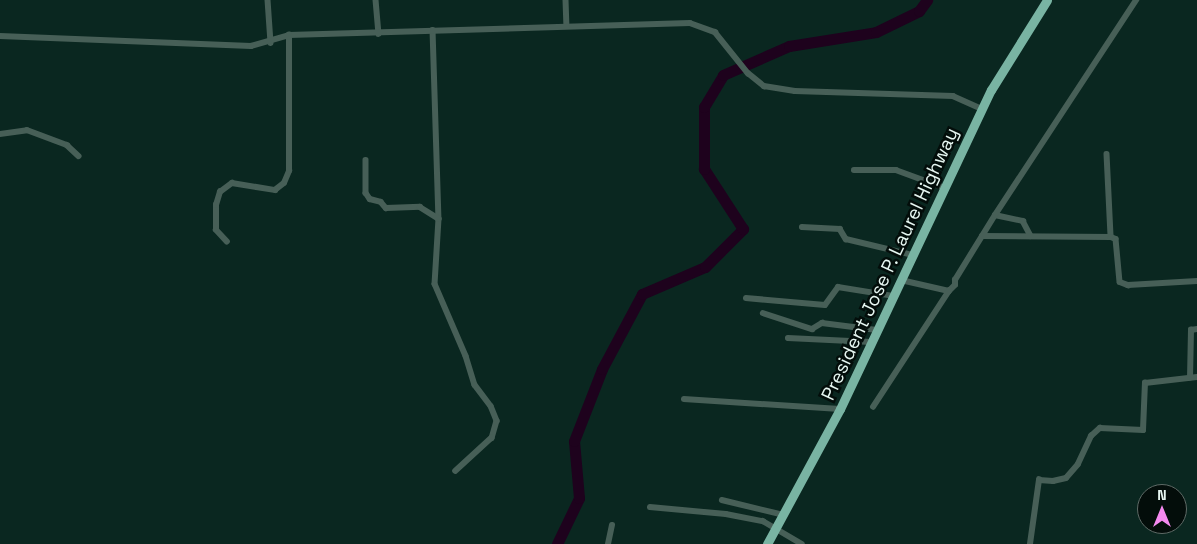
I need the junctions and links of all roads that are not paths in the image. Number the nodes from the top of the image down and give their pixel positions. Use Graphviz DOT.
graph roads {
  1 [pos="268,0"];
  2 [pos="376,0"];
  3 [pos="566,0"];
  4 [pos="1047,0"];
  5 [pos="1136,0"];
  6 [pos="567,26"];
  7 [pos="433,30"];
  8 [pos="379,34"];
  9 [pos="289,35"];
  10 [pos="0,36"];
  11 [pos="271,43"];
  12 [pos="982,109"];
  13 [pos="0,134"];
  14 [pos="1107,154"];
  15 [pos="79,156"];
  16 [pos="366,160"];
  17 [pos="854,170"];
  18 [pos="945,188"];
  19 [pos="995,215"];
  20 [pos="439,219"];
  21 [pos="802,226"];
  22 [pos="982,236"];
  23 [pos="1031,236"];
  24 [pos="1111,237"];
  25 [pos="227,242"];
  26 [pos="913,255"];
  27 [pos="901,280"];
  28 [pos="1197,281"];
  29 [pos="949,291"];
  30 [pos="894,296"];
  31 [pos="746,298"];
  32 [pos="763,313"];
  33 [pos="1197,329"];
  34 [pos="877,330"];
  35 [pos="788,338"];
  36 [pos="871,342"];
  37 [pos="1190,378"];
  38 [pos="1197,378"];
  39 [pos="684,399"];
  40 [pos="873,407"];
  41 [pos="840,409"];
  42 [pos="456,471"];
  43 [pos="722,500"];
  44 [pos="650,507"];
  45 [pos="784,515"];
  46 [pos="612,525"];
  47 [pos="777,528"];
  48 [pos="608,544"];
  49 [pos="767,544"];
  50 [pos="802,544"];
  51 [pos="1030,544"];
  1 -- 11 [label="street"];
  2 -- 8 [label="street"];
  3 -- 6 [label="street"];
  4 -- 12 [label="highway, President Jose P. Laurel Highway"];
  5 -- 19 [label="street"];
  6 -- 7 [label="street"];
  6 -- 12 [label="street"];
  7 -- 8 [label="street"];
  7 -- 20 [label="street"];
  8 -- 9 [label="street"];
  9 -- 11 [label="street"];
  9 -- 25 [label="street"];
  10 -- 11 [label="street"];
  12 -- 18 [label="highway, President Jose P. Laurel Highway"];
  13 -- 15 [label="street"];
  14 -- 24 [label="street"];
  16 -- 20 [label="street"];
  17 -- 18 [label="street"];
  18 -- 26 [label="highway, President Jose P. Laurel Highway"];
  19 -- 22 [label="street"];
  19 -- 23 [label="street"];
  20 -- 42 [label="street"];
  21 -- 26 [label="street"];
  22 -- 23 [label="street"];
  22 -- 29 [label="street"];
  23 -- 24 [label="street"];
  24 -- 28 [label="street"];
  26 -- 27 [label="highway, President Jose P. Laurel Highway"];
  27 -- 29 [label="street"];
  27 -- 30 [label="highway, President Jose P. Laurel Highway"];
  29 -- 40 [label="street"];
  30 -- 31 [label="street"];
  30 -- 34 [label="highway, President Jose P. Laurel Highway"];
  32 -- 34 [label="street"];
  33 -- 37 [label="street"];
  34 -- 36 [label="highway, President Jose P. Laurel Highway"];
  35 -- 36 [label="street"];
  36 -- 41 [label="highway, President Jose P. Laurel Highway"];
  37 -- 38 [label="street"];
  37 -- 51 [label="street"];
  39 -- 41 [label="street"];
  41 -- 45 [label="highway, President Jose P. Laurel Highway"];
  43 -- 45 [label="street"];
  44 -- 47 [label="street"];
  45 -- 47 [label="highway, President Jose P. Laurel Highway"];
  46 -- 48 [label="street"];
  47 -- 49 [label="highway, President Jose P. Laurel Highway"];
  47 -- 50 [label="street"];
}
